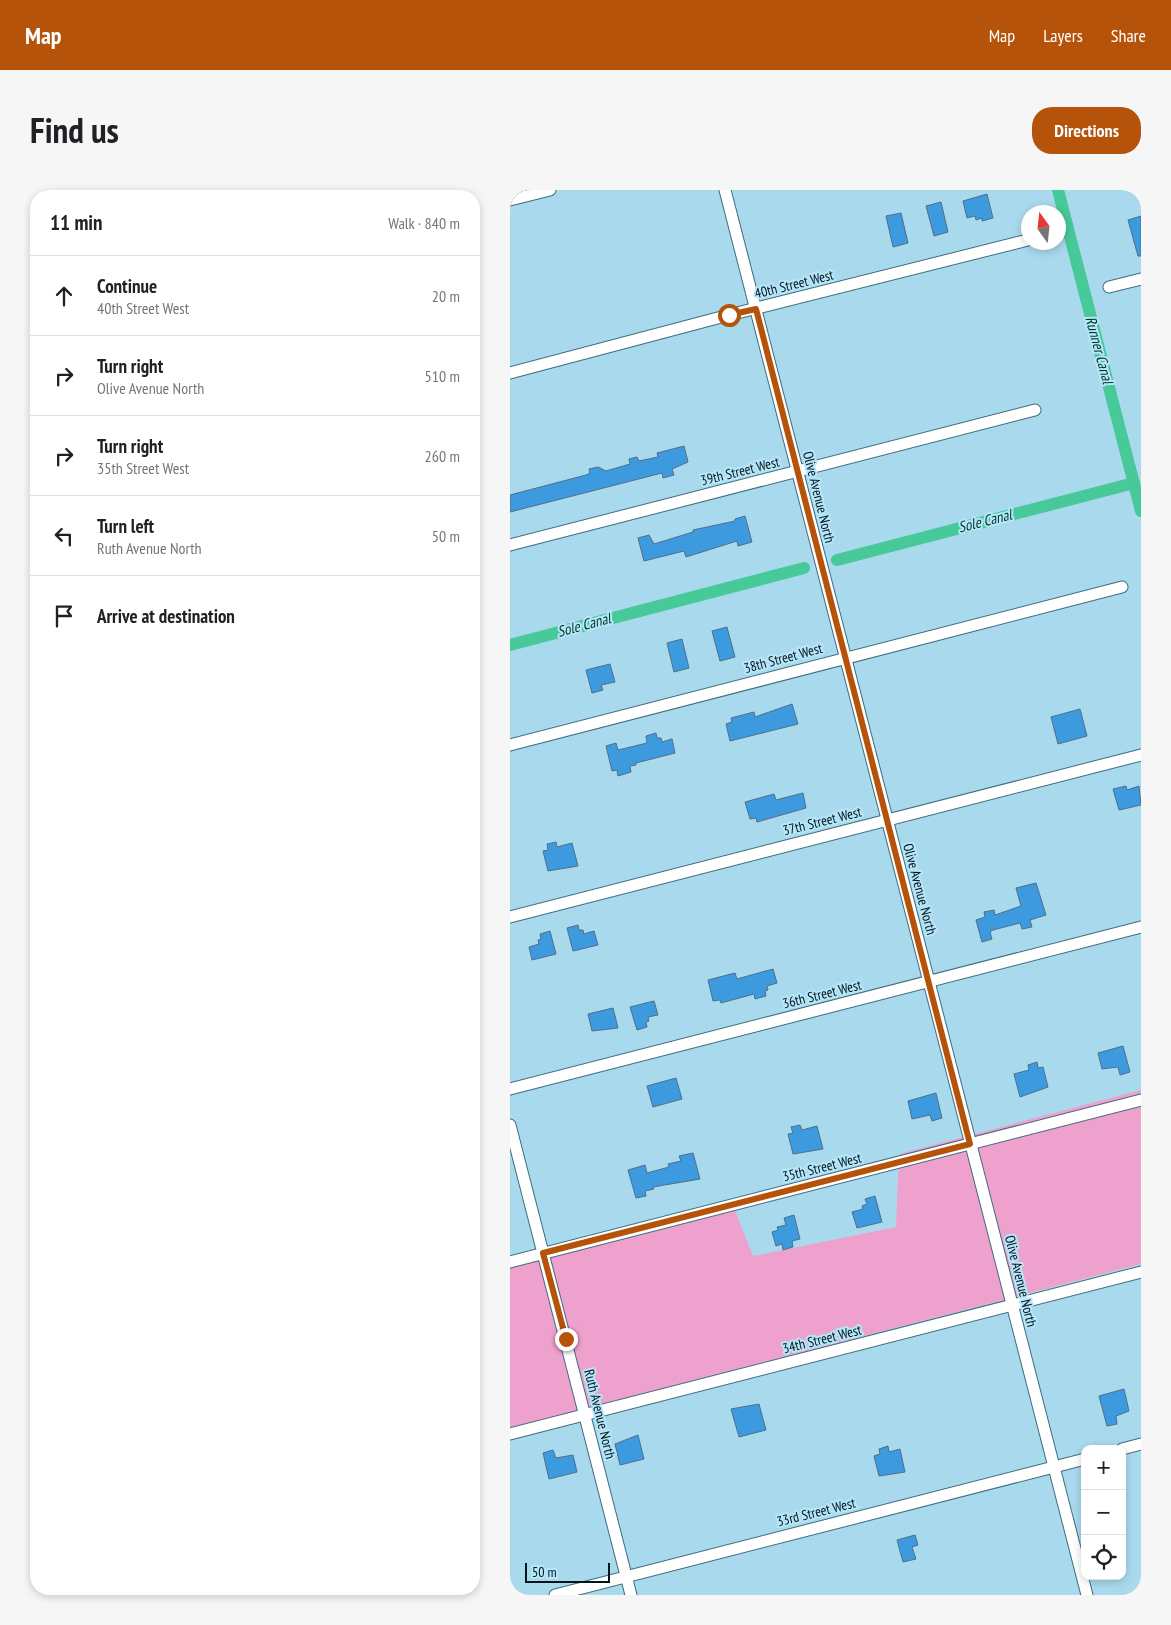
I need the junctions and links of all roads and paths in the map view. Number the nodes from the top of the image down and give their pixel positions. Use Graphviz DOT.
graph roads {
  1 [pos="550,190"];
  2 [pos="725,190"];
  3 [pos="510,200"];
  4 [pos="1021,242"];
  5 [pos="1141,279"];
  6 [pos="1109,287"];
  7 [pos="756,309"];
  8 [pos="510,373"];
  9 [pos="1035,410"];
  10 [pos="797,471"];
  11 [pos="510,545"];
  12 [pos="1122,586"];
  13 [pos="845,658"];
  14 [pos="510,745"];
  15 [pos="1141,755"];
  16 [pos="886,820"];
  17 [pos="510,917"];
  18 [pos="1141,927"];
  19 [pos="929,982"];
  20 [pos="510,1089"];
  21 [pos="1141,1100"];
  22 [pos="510,1125"];
  23 [pos="970,1144"];
  24 [pos="543,1253"];
  25 [pos="510,1262"];
  26 [pos="1141,1272"];
  27 [pos="1012,1305"];
  28 [pos="585,1415"];
  29 [pos="510,1434"];
  30 [pos="1141,1444"];
  31 [pos="1126,1448"];
  32 [pos="1081,1460"];
  33 [pos="1053,1467"];
  34 [pos="627,1576"];
  35 [pos="555,1595"];
  36 [pos="631,1595"];
  37 [pos="1086,1595"];
  1 -- 3 [label="street"];
  2 -- 7 [label="street, Olive Avenue North"];
  4 -- 7 [label="street, 40th Street West"];
  5 -- 6 [label="street"];
  7 -- 8 [label="street, 40th Street West"];
  7 -- 10 [label="street, Olive Avenue North"];
  9 -- 10 [label="street, 39th Street West"];
  10 -- 11 [label="street, 39th Street West"];
  10 -- 13 [label="street, Olive Avenue North"];
  12 -- 13 [label="street, 38th Street West"];
  13 -- 14 [label="street, 38th Street West"];
  13 -- 16 [label="street, Olive Avenue North"];
  15 -- 16 [label="street, 37th Street West"];
  16 -- 17 [label="street, 37th Street West"];
  16 -- 19 [label="street, Olive Avenue North"];
  18 -- 19 [label="street, 36th Street West"];
  19 -- 20 [label="street, 36th Street West"];
  19 -- 23 [label="street, Olive Avenue North"];
  21 -- 23 [label="street, 35th Street West"];
  22 -- 24 [label="street, Ruth Avenue North"];
  23 -- 24 [label="street, 35th Street West"];
  23 -- 27 [label="street, Olive Avenue North"];
  24 -- 25 [label="street, 35th Street West"];
  24 -- 28 [label="street, Ruth Avenue North"];
  26 -- 27 [label="street, 34th Street West"];
  27 -- 28 [label="street, 34th Street West"];
  27 -- 33 [label="street, Olive Avenue North"];
  28 -- 29 [label="street, 34th Street West"];
  28 -- 34 [label="street, Ruth Avenue North"];
  30 -- 31 [label="street"];
  32 -- 33 [label="street, 33rd Street West"];
  33 -- 34 [label="street, 33rd Street West"];
  33 -- 37 [label="street, Olive Avenue North"];
  34 -- 35 [label="street, 33rd Street West"];
  34 -- 36 [label="street, Ruth Avenue North"];
}
